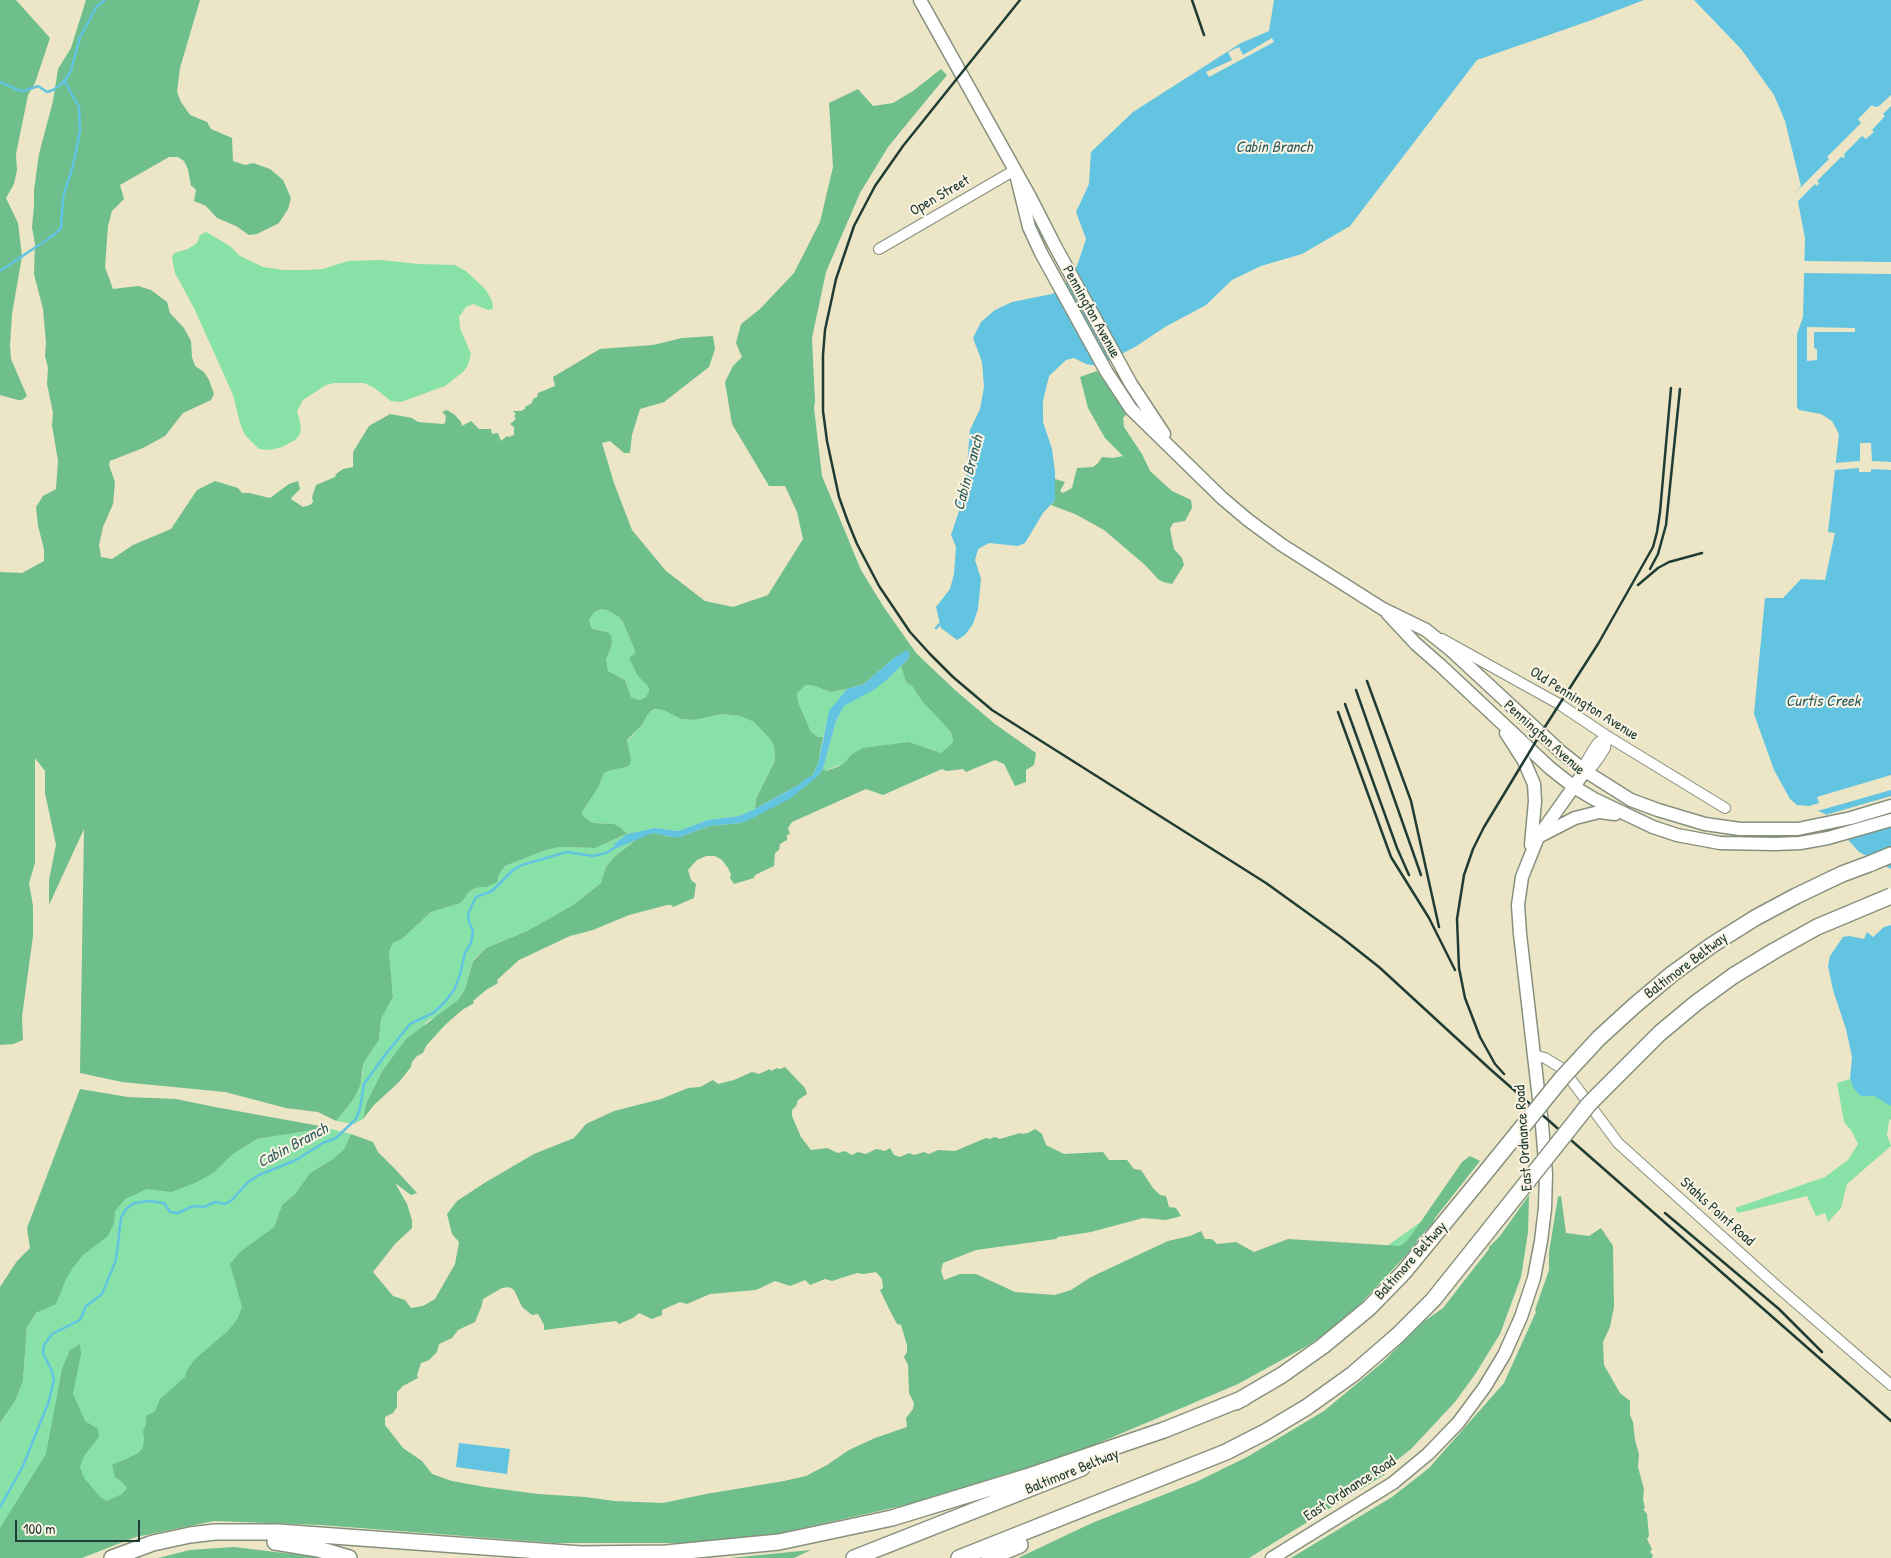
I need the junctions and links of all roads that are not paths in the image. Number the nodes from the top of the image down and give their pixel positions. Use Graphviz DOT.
graph roads {
  1 [pos="920,0"];
  2 [pos="1015,170"];
  3 [pos="879,249"];
  4 [pos="1173,449"];
  5 [pos="1383,609"];
  6 [pos="1426,630"];
  7 [pos="1490,710"];
  8 [pos="1607,736"];
  9 [pos="1586,770"];
  10 [pos="1574,787"];
  11 [pos="1891,806"];
  12 [pos="1724,808"];
  13 [pos="1624,815"];
  14 [pos="1891,820"];
  15 [pos="1538,837"];
  16 [pos="1891,855"];
  17 [pos="1529,857"];
  18 [pos="1891,896"];
  19 [pos="1533,1055"];
  20 [pos="1891,1385"];
  21 [pos="1244,1398"];
  22 [pos="1267,1431"];
  23 [pos="112,1558"];
  24 [pos="117,1558"];
  25 [pos="349,1558"];
  26 [pos="854,1558"];
  27 [pos="959,1558"];
  28 [pos="989,1558"];
  29 [pos="1272,1558"];
  1 -- 2 [label="main road, Pennington Avenue"];
  2 -- 3 [label="street, Open Street"];
  2 -- 4 [label="main road, Pennington Avenue"];
  2 -- 4 [label="main road, Pennington Avenue"];
  4 -- 5 [label="main road, Pennington Avenue"];
  5 -- 6 [label="main road, Pennington Avenue"];
  5 -- 7 [label="main road, Pennington Avenue"];
  6 -- 8 [label="street, Old Pennington Avenue"];
  6 -- 9 [label="main road, Pennington Avenue"];
  7 -- 10 [label="main road, Pennington Avenue"];
  7 -- 17 [label="main road"];
  8 -- 9 [label="street, East Ordnance Road"];
  8 -- 12 [label="street, Old Pennington Avenue"];
  9 -- 10 [label="main road, East Ordnance Road"];
  9 -- 11 [label="main road, Pennington Avenue"];
  10 -- 13 [label="main road, Pennington Avenue"];
  10 -- 15 [label="main road, East Ordnance Road"];
  13 -- 14 [label="main road, Pennington Avenue"];
  13 -- 15 [label="main road"];
  15 -- 17 [label="main road, East Ordnance Road"];
  16 -- 21 [label="highway, Baltimore Beltway, bridge"];
  17 -- 19 [label="main road, East Ordnance Road"];
  18 -- 22 [label="highway, bridge"];
  19 -- 20 [label="street, Stahls Point Road"];
  19 -- 29 [label="main road, East Ordnance Road"];
  21 -- 23 [label="highway"];
  21 -- 26 [label="highway, Baltimore Beltway"];
  22 -- 27 [label="highway"];
  22 -- 28 [label="highway"];
  24 -- 25 [label="highway"];
}
